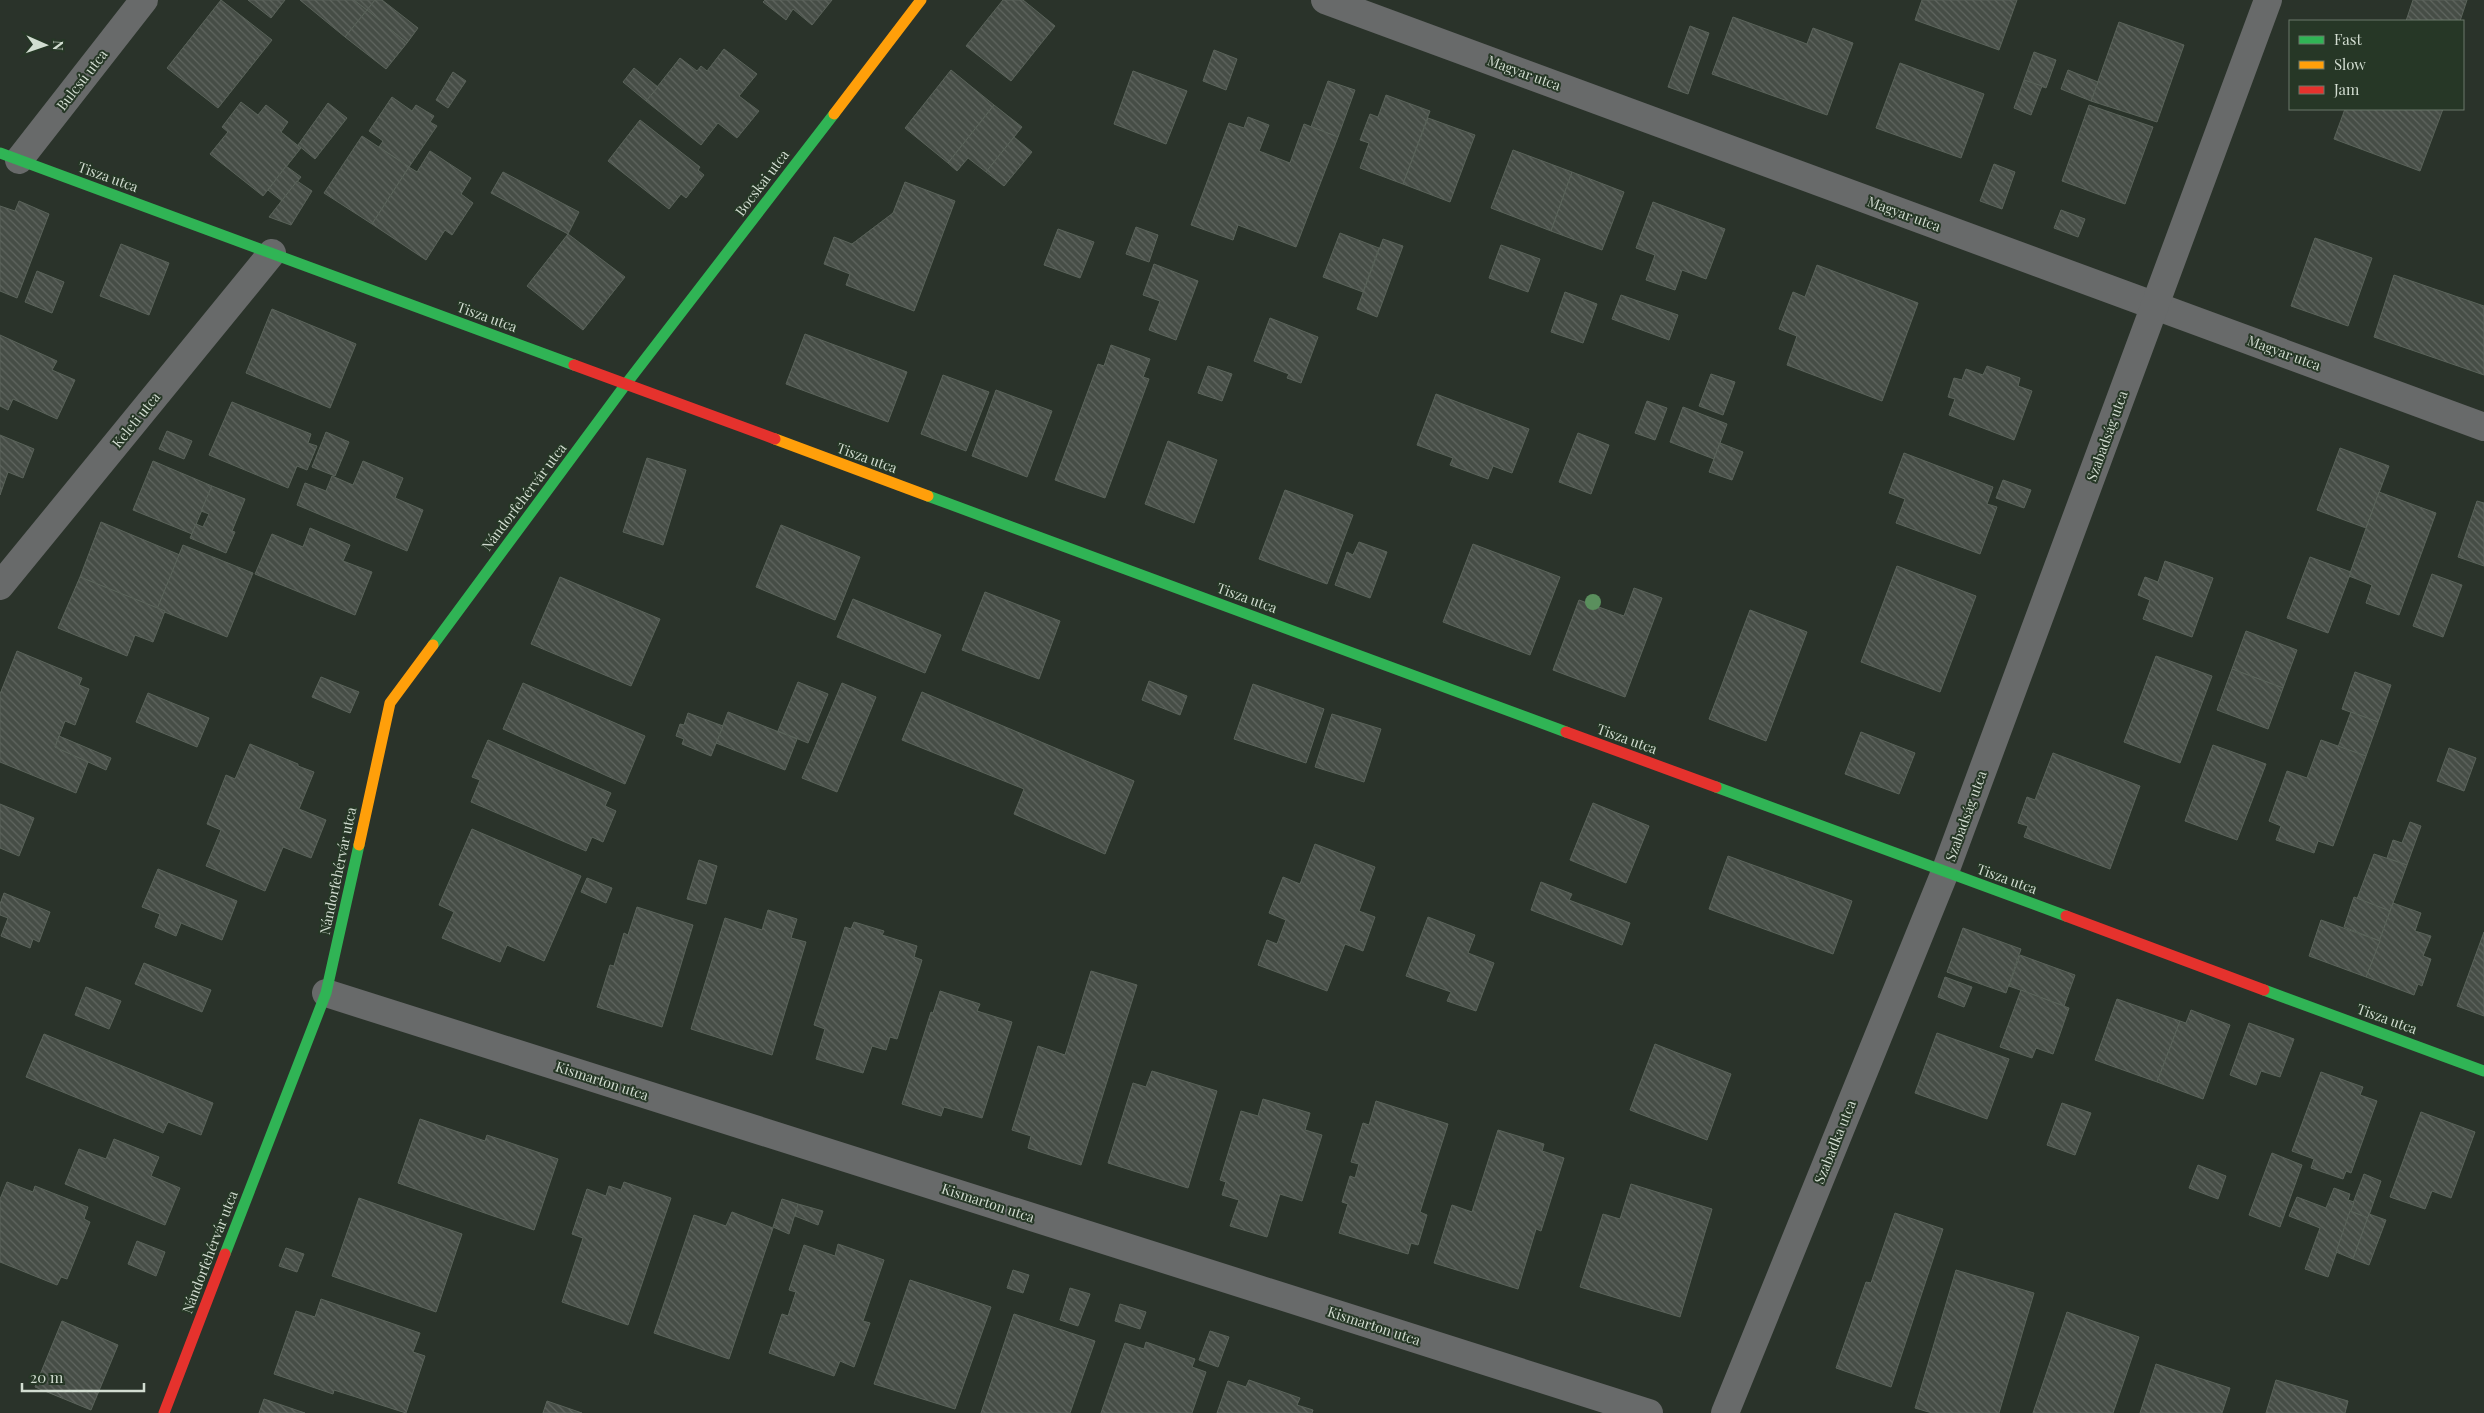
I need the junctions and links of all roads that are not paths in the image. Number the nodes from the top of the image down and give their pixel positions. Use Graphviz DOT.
graph roads {
  1 [pos="144,0"];
  2 [pos="921,0"];
  3 [pos="1325,0"];
  4 [pos="2268,0"];
  5 [pos="10,156"];
  6 [pos="272,253"];
  7 [pos="2155,306"];
  8 [pos="626,384"];
  9 [pos="2484,426"];
  10 [pos="0,586"];
  11 [pos="1945,872"];
  12 [pos="326,993"];
  13 [pos="2484,1071"];
  14 [pos="164,1413"];
  15 [pos="1649,1413"];
  16 [pos="1725,1413"];
  1 -- 5 [label="street, Bulcsú utca"];
  2 -- 8 [label="street, Bocskai utca"];
  3 -- 7 [label="street, Magyar utca"];
  4 -- 7 [label="street, Szabadság utca"];
  5 -- 6 [label="street, Tisza utca"];
  6 -- 8 [label="street, Tisza utca"];
  6 -- 10 [label="street, Keleti utca"];
  7 -- 9 [label="street, Magyar utca"];
  7 -- 11 [label="street, Szabadság utca"];
  8 -- 11 [label="street, Tisza utca"];
  8 -- 12 [label="street, Nándorfehérvár utca"];
  11 -- 13 [label="street, Tisza utca"];
  11 -- 16 [label="street, Szabadka utca"];
  12 -- 14 [label="street, Nándorfehérvár utca"];
  12 -- 15 [label="street, Kismarton utca"];
}
